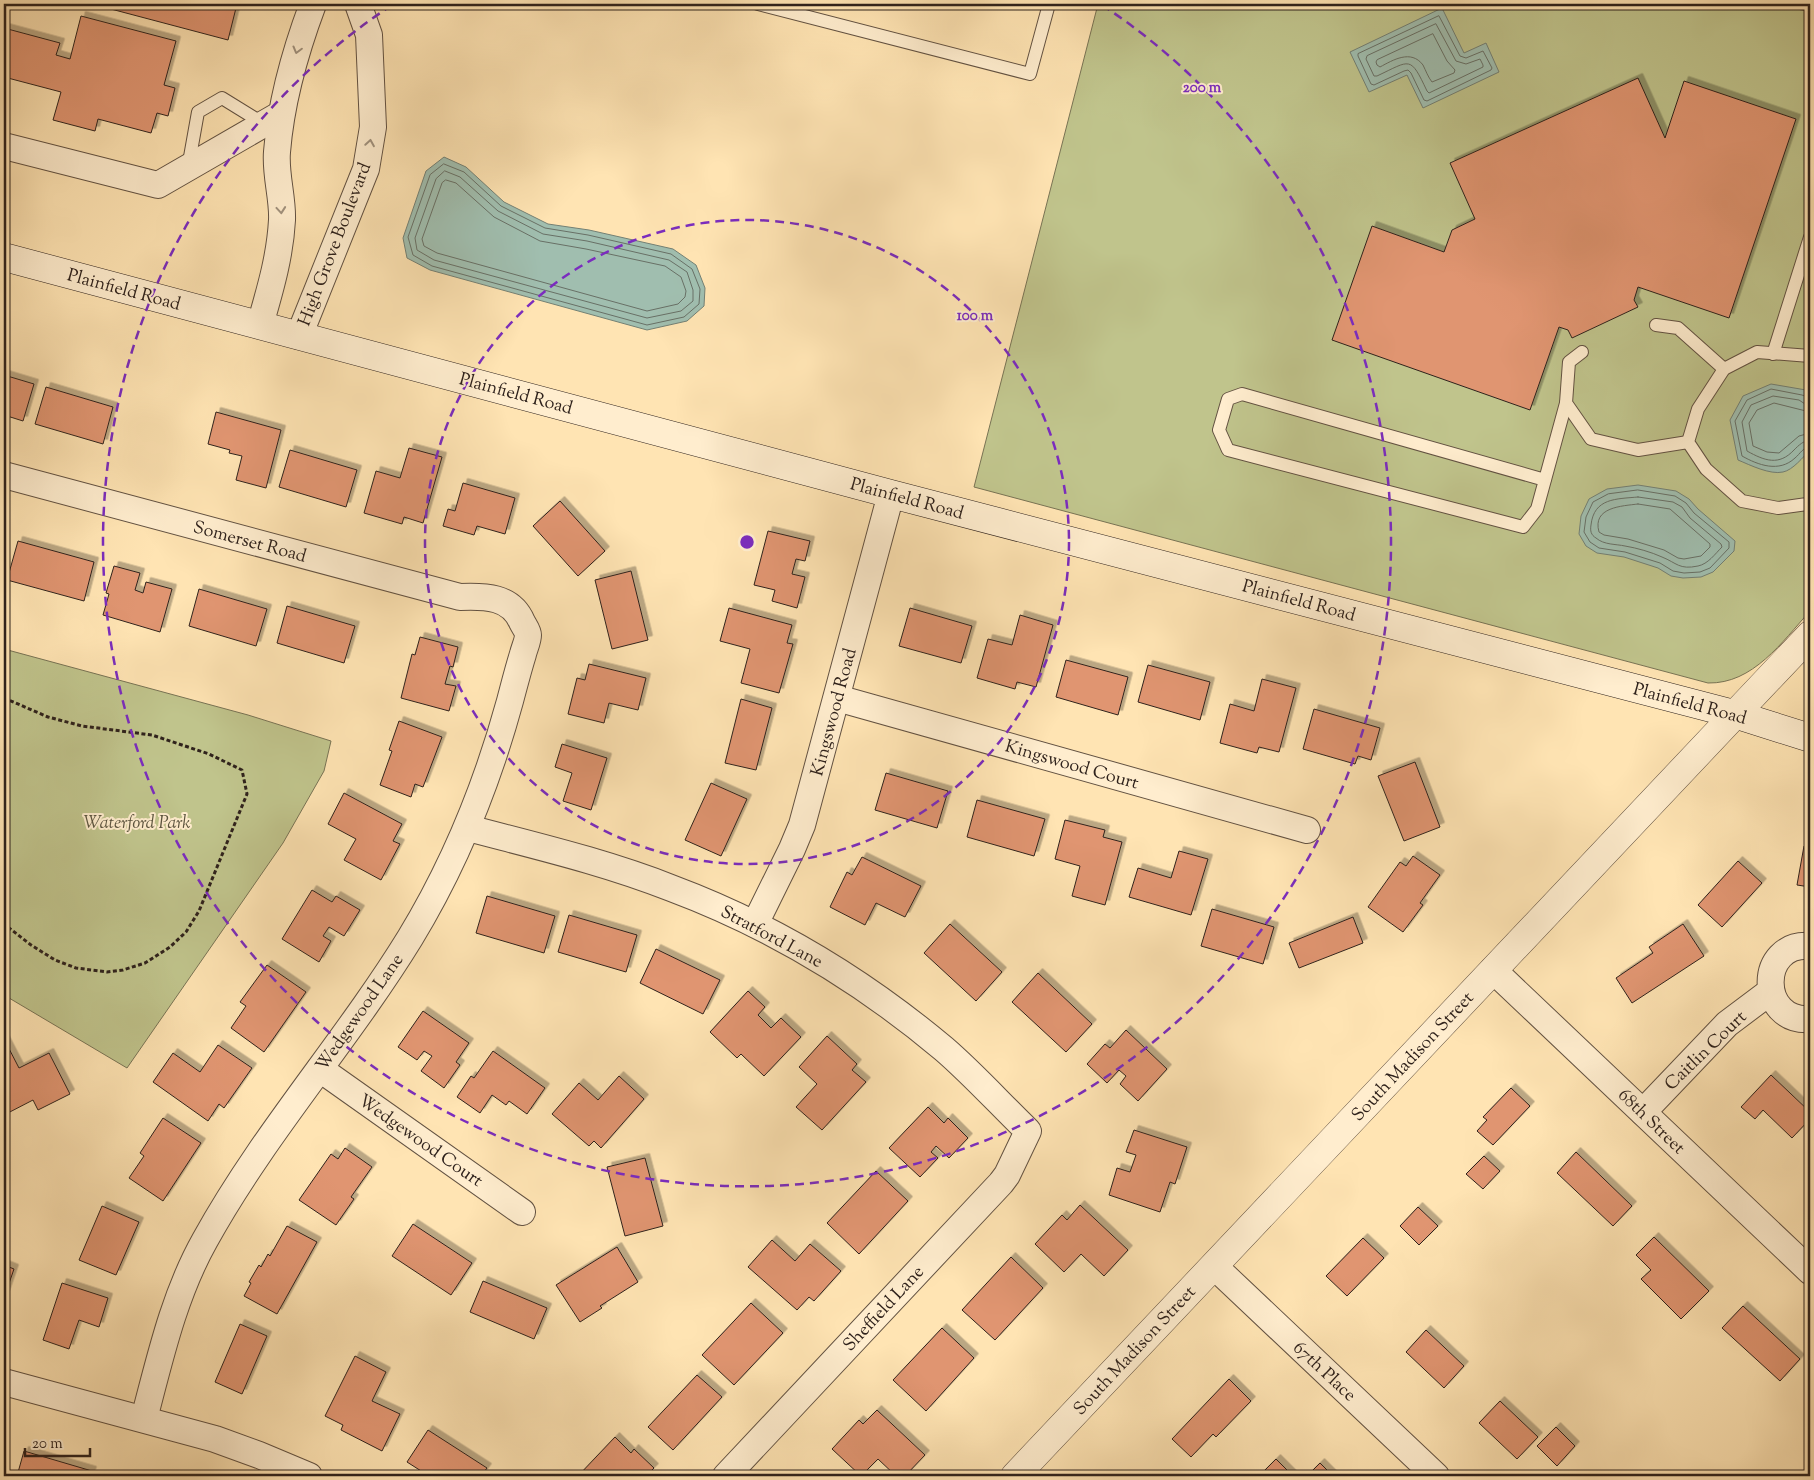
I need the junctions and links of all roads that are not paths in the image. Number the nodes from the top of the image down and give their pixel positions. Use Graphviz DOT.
graph roads {
  1 [pos="312,4"];
  2 [pos="358,4"];
  3 [pos="758,4"];
  4 [pos="1049,4"];
  5 [pos="272,119"];
  6 [pos="4,146"];
  7 [pos="188,168"];
  8 [pos="1810,237"];
  9 [pos="4,257"];
  10 [pos="260,325"];
  11 [pos="1656,325"];
  12 [pos="299,336"];
  13 [pos="1582,352"];
  14 [pos="1773,354"];
  15 [pos="1810,356"];
  16 [pos="1724,369"];
  17 [pos="1566,404"];
  18 [pos="1688,442"];
  19 [pos="4,475"];
  20 [pos="1545,480"];
  21 [pos="891,494"];
  22 [pos="1810,501"];
  23 [pos="498,600"];
  24 [pos="1810,635"];
  25 [pos="837,698"];
  26 [pos="1734,714"];
  27 [pos="1810,738"];
  28 [pos="468,828"];
  29 [pos="1307,830"];
  30 [pos="755,924"];
  31 [pos="1810,946"];
  32 [pos="1493,970"];
  33 [pos="1771,991"];
  34 [pos="1810,1019"];
  35 [pos="320,1069"];
  36 [pos="1643,1112"];
  37 [pos="1028,1131"];
  38 [pos="522,1212"];
  39 [pos="1214,1266"];
  40 [pos="1810,1271"];
  41 [pos="4,1382"];
  42 [pos="144,1419"];
  43 [pos="308,1476"];
  44 [pos="726,1476"];
  45 [pos="1015,1476"];
  46 [pos="1436,1476"];
  1 -- 5 [label="street, one-way"];
  12 -- 2 [label="street, High Grove Boulevard, one-way"];
  3 -- 4 [label="lane"];
  5 -- 7 [label="street"];
  5 -- 7 [label="lane"];
  5 -- 10 [label="street, one-way"];
  6 -- 7 [label="street"];
  8 -- 14 [label="lane"];
  9 -- 10 [label="main road, Plainfield Road"];
  10 -- 12 [label="main road, Plainfield Road"];
  11 -- 16 [label="lane"];
  12 -- 21 [label="main road, Plainfield Road"];
  13 -- 17 [label="lane"];
  14 -- 15 [label="lane"];
  14 -- 16 [label="lane"];
  16 -- 18 [label="lane"];
  17 -- 18 [label="lane"];
  17 -- 20 [label="lane"];
  18 -- 22 [label="lane"];
  19 -- 23 [label="street, Somerset Road"];
  20 -- 20 [label="lane"];
  21 -- 25 [label="street, Kingswood Road"];
  21 -- 26 [label="main road, Plainfield Road"];
  23 -- 28 [label="street, Wedgewood Lane"];
  24 -- 26 [label="main road, South Madison Street"];
  25 -- 29 [label="street, Kingswood Court"];
  25 -- 30 [label="street, Kingswood Road"];
  26 -- 27 [label="main road, Plainfield Road"];
  26 -- 32 [label="main road, South Madison Street"];
  28 -- 30 [label="street, Stratford Lane"];
  28 -- 35 [label="street, Wedgewood Lane"];
  30 -- 37 [label="street, Stratford Lane"];
  31 -- 33 [label="street"];
  32 -- 36 [label="street, 68th Street"];
  32 -- 39 [label="main road, South Madison Street"];
  33 -- 34 [label="street"];
  33 -- 36 [label="street, Caitlin Court"];
  35 -- 38 [label="street, Wedgewood Court"];
  35 -- 42 [label="street, Wedgewood Lane"];
  36 -- 40 [label="street, 68th Street"];
  37 -- 44 [label="street, Sheffield Lane"];
  39 -- 45 [label="main road, South Madison Street"];
  39 -- 46 [label="street, 67th Place"];
  41 -- 42 [label="street"];
  42 -- 43 [label="street"];
}
